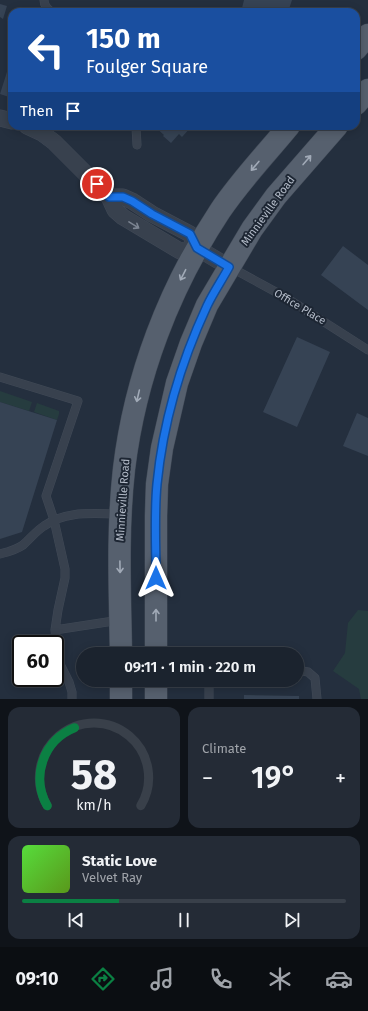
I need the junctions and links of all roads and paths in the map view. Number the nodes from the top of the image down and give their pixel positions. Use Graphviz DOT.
graph roads {
  1 [pos="368,35"];
  2 [pos="360,44"];
  3 [pos="368,90"];
  4 [pos="360,99"];
  5 [pos="43,130"];
  6 [pos="136,130"];
  7 [pos="286,130"];
  8 [pos="334,130"];
  9 [pos="137,145"];
  10 [pos="197,248"];
  11 [pos="229,267"];
  12 [pos="368,350"];
  13 [pos="0,377"];
  14 [pos="121,514"];
  15 [pos="54,520"];
  16 [pos="0,554"];
  17 [pos="120,620"];
  18 [pos="56,630"];
  19 [pos="121,647"];
  20 [pos="156,647"];
  21 [pos="304,671"];
  22 [pos="121,687"];
  23 [pos="156,687"];
  24 [pos="209,687"];
  25 [pos="72,699"];
  26 [pos="121,699"];
  27 [pos="156,699"];
  28 [pos="209,699"];
  29 [pos="316,699"];
  1 -- 2 [label="main road"];
  3 -- 4 [label="main road"];
  5 -- 10 [label="street"];
  6 -- 9 [label="lane"];
  7 -- 10 [label="main road, Minnieville Road, one-way"];
  11 -- 8 [label="main road, Minnieville Road, one-way"];
  10 -- 11 [label="street"];
  10 -- 14 [label="main road, Minnieville Road, one-way"];
  11 -- 12 [label="lane, Office Place"];
  20 -- 11 [label="main road, Minnieville Road, one-way"];
  13 -- 15 [label="lane"];
  14 -- 15 [label="lane"];
  14 -- 17 [label="main road, Minnieville Road, one-way"];
  15 -- 16 [label="lane"];
  15 -- 18 [label="lane"];
  17 -- 18 [label="lane"];
  17 -- 19 [label="main road, Minnieville Road"];
  18 -- 25 [label="lane"];
  21 -- 29 [label="lane"];
  22 -- 26 [label="main road"];
  23 -- 27 [label="main road"];
  24 -- 28 [label="lane"];
}
